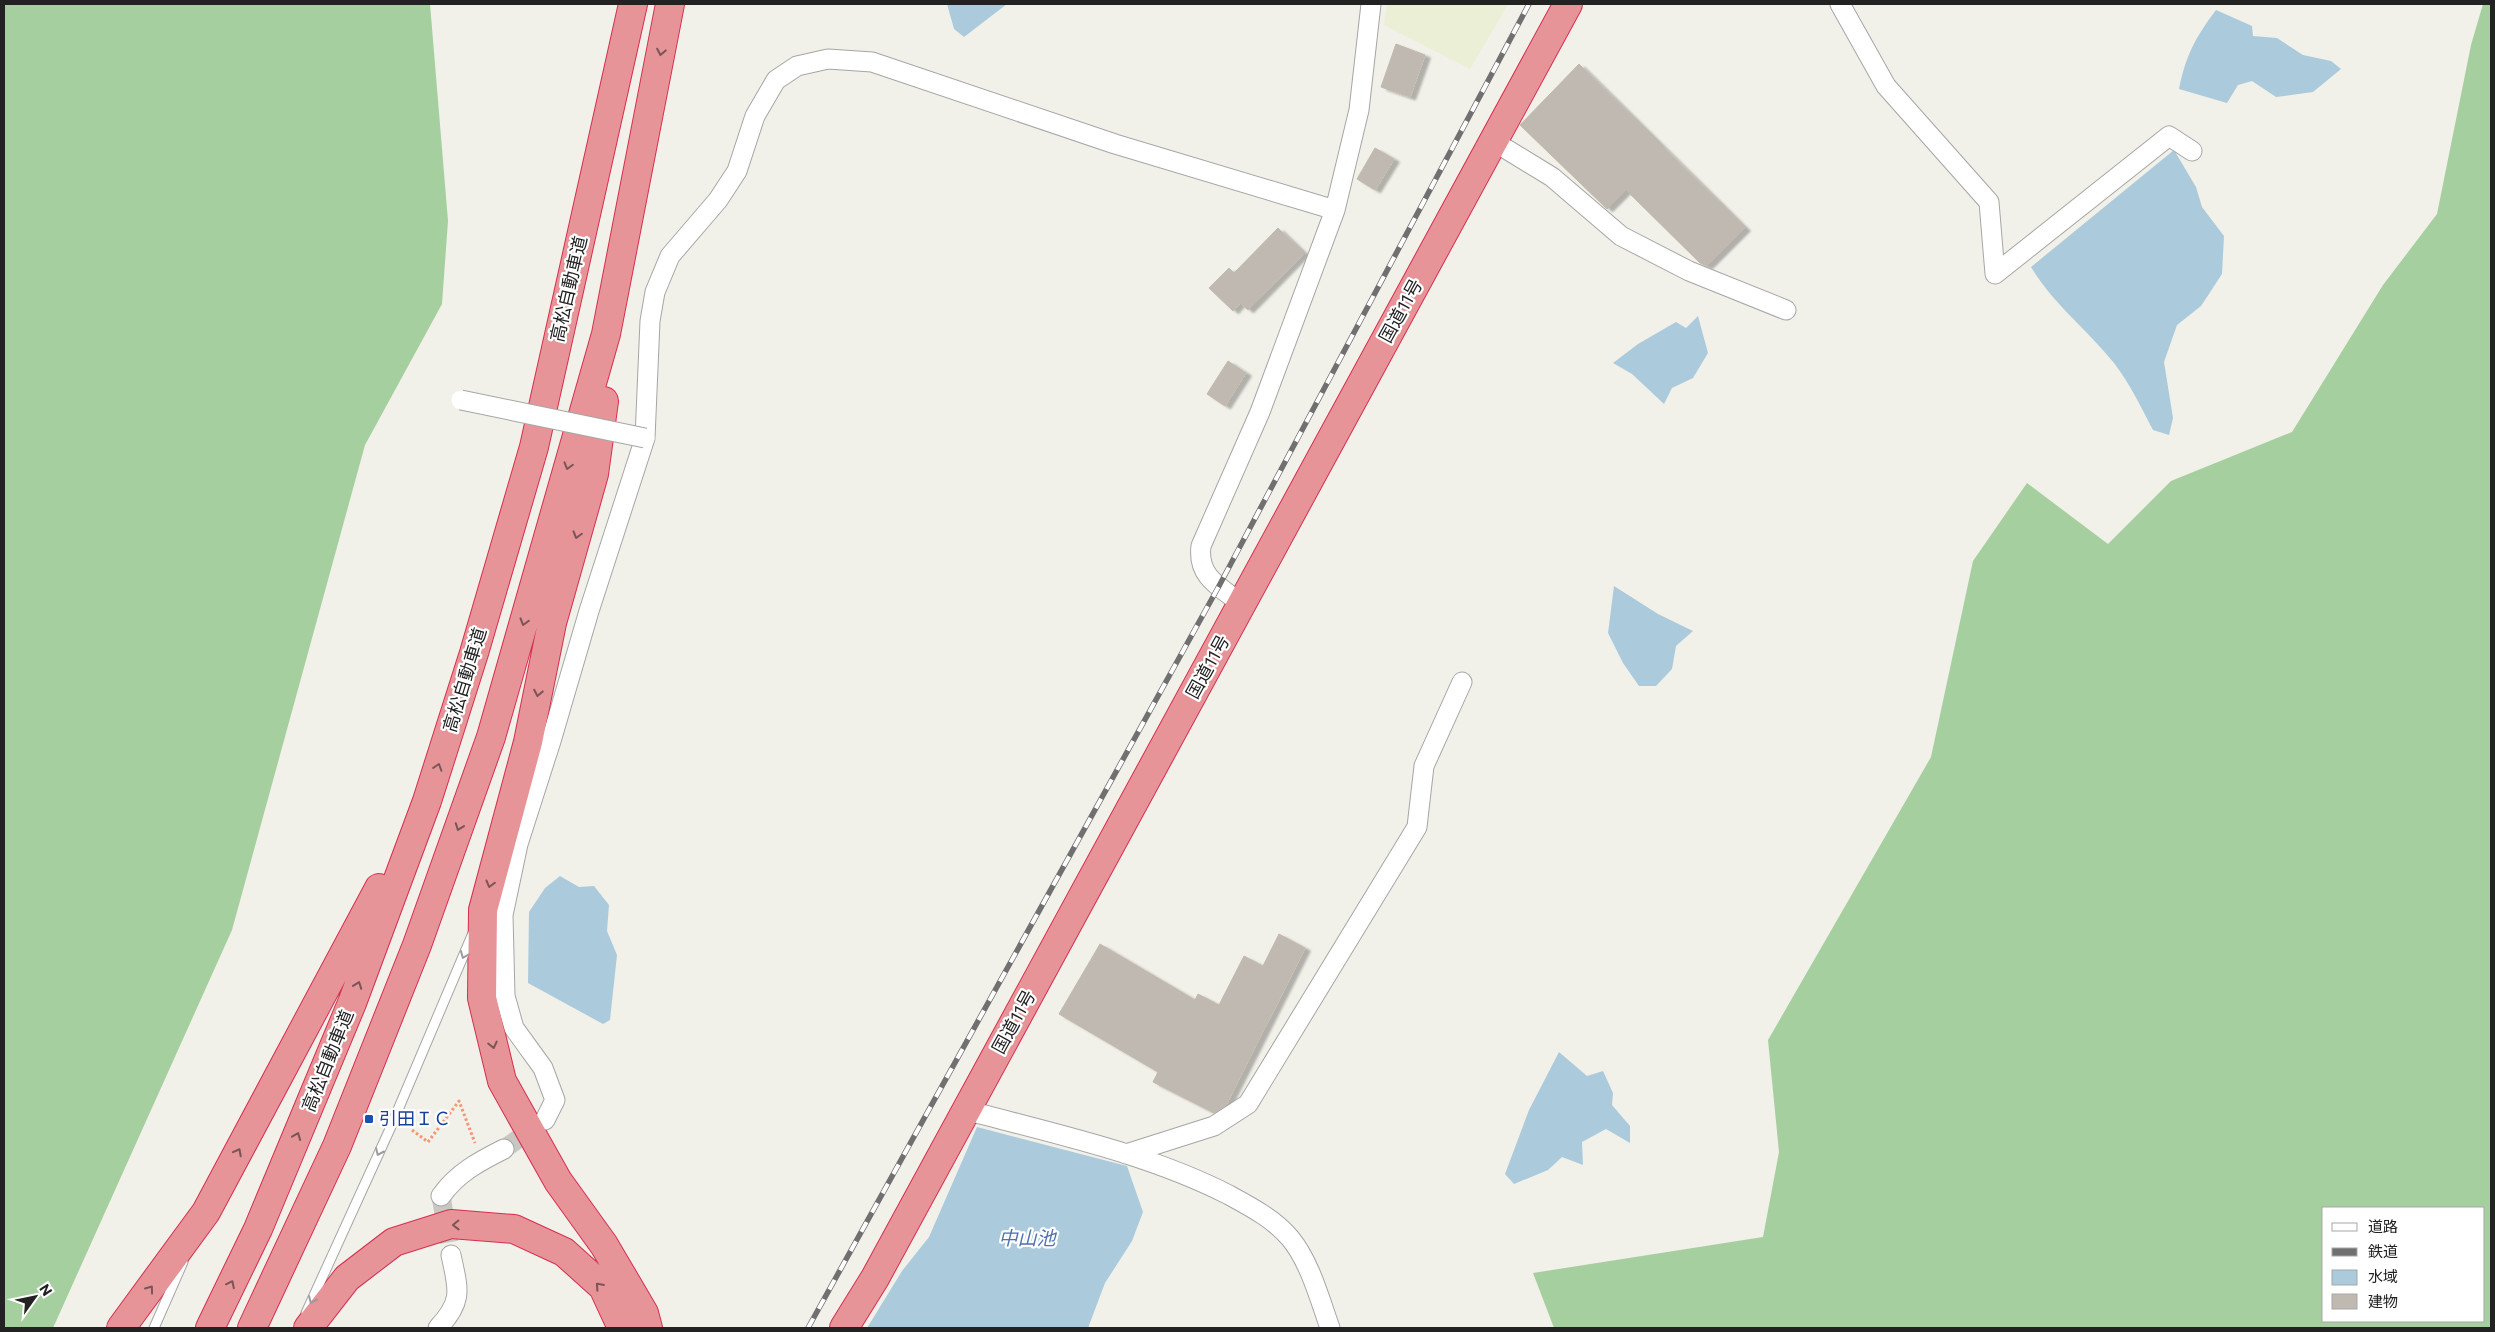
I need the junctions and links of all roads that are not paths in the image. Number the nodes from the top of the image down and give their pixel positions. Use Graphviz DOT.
graph roads {
  1 [pos="633,4"];
  2 [pos="670,4"];
  3 [pos="1371,4"];
  4 [pos="1568,4"];
  5 [pos="1840,4"];
  6 [pos="1493,141"];
  7 [pos="2192,151"];
  8 [pos="1335,210"];
  9 [pos="630,211"];
  10 [pos="1786,310"];
  11 [pos="461,400"];
  12 [pos="645,438"];
  13 [pos="1242,604"];
  14 [pos="1462,682"];
  15 [pos="427,801"];
  16 [pos="483,910"];
  17 [pos="966,1110"];
  18 [pos="545,1120"];
  19 [pos="504,1149"];
  20 [pos="1126,1154"];
  21 [pos="441,1196"];
  22 [pos="206,1212"];
  23 [pos="451,1255"];
  24 [pos="121,1328"];
  25 [pos="154,1328"];
  26 [pos="210,1328"];
  27 [pos="252,1328"];
  28 [pos="299,1328"];
  29 [pos="308,1328"];
  30 [pos="438,1328"];
  31 [pos="622,1328"];
  32 [pos="648,1328"];
  33 [pos="844,1328"];
  34 [pos="1330,1328"];
  15 -- 1 [label="highway, 高松自動車道, one-way"];
  2 -- 9 [label="highway, one-way"];
  3 -- 8 [label="street"];
  4 -- 6 [label="highway, 国道11号"];
  5 -- 7 [label="street"];
  6 -- 10 [label="street"];
  6 -- 13 [label="highway, 国道11号"];
  8 -- 12 [label="street"];
  8 -- 13 [label="street"];
  9 -- 16 [label="highway, one-way"];
  9 -- 27 [label="highway, one-way"];
  11 -- 12 [label="street, bridge"];
  12 -- 18 [label="street"];
  13 -- 17 [label="highway, 国道11号"];
  14 -- 20 [label="street"];
  22 -- 15 [label="highway, one-way"];
  26 -- 15 [label="highway, 高松自動車道, one-way"];
  16 -- 28 [label="lane, one-way"];
  16 -- 32 [label="highway, one-way"];
  17 -- 20 [label="street"];
  17 -- 33 [label="highway, 国道11号"];
  19 -- 21 [label="street"];
  20 -- 34 [label="street"];
  24 -- 22 [label="highway, one-way"];
  22 -- 25 [label="lane"];
  23 -- 30 [label="street"];
  31 -- 29 [label="highway, one-way"];
}
